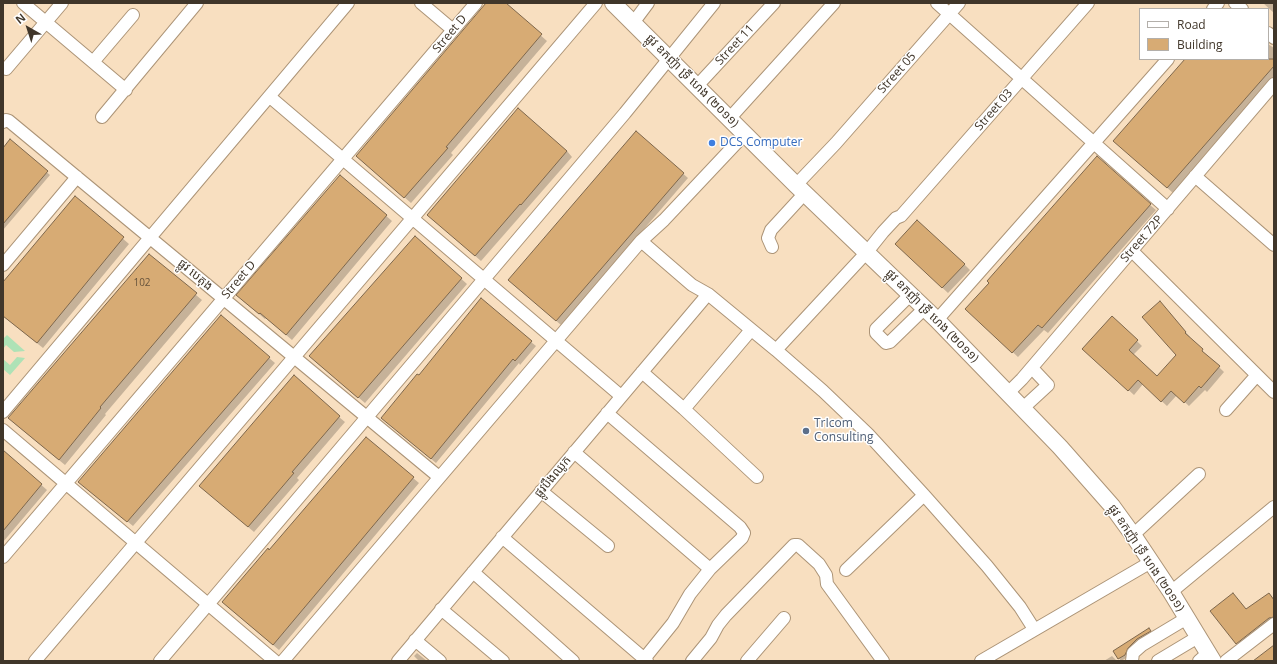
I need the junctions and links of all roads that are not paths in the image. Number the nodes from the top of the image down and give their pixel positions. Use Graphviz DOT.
graph roads {
  1 [pos="23,3"];
  2 [pos="62,3"];
  3 [pos="197,3"];
  4 [pos="348,3"];
  5 [pos="421,3"];
  6 [pos="476,3"];
  7 [pos="596,3"];
  8 [pos="613,3"];
  9 [pos="648,3"];
  10 [pos="714,3"];
  11 [pos="774,3"];
  12 [pos="834,3"];
  13 [pos="937,3"];
  14 [pos="959,3"];
  15 [pos="1088,3"];
  16 [pos="949,14"];
  17 [pos="133,15"];
  18 [pos="46,22"];
  19 [pos="633,23"];
  20 [pos="452,30"];
  21 [pos="669,59"];
  22 [pos="1167,60"];
  23 [pos="93,62"];
  24 [pos="6,69"];
  25 [pos="1021,79"];
  26 [pos="1274,84"];
  27 [pos="697,86"];
  28 [pos="126,90"];
  29 [pos="270,97"];
  30 [pos="102,117"];
  31 [pos="730,118"];
  32 [pos="5,121"];
  33 [pos="745,134"];
  34 [pos="1094,143"];
  35 [pos="343,159"];
  36 [pos="1195,176"];
  37 [pos="77,177"];
  38 [pos="801,189"];
  39 [pos="1168,209"];
  40 [pos="412,218"];
  41 [pos="150,238"];
  42 [pos="640,241"];
  43 [pos="1274,246"];
  44 [pos="772,247"];
  45 [pos="1132,251"];
  46 [pos="868,252"];
  47 [pos="3,265"];
  48 [pos="484,280"];
  49 [pos="708,294"];
  50 [pos="911,294"];
  51 [pos="223,299"];
  52 [pos="897,308"];
  53 [pos="925,308"];
  54 [pos="937,320"];
  55 [pos="911,322"];
  56 [pos="751,330"];
  57 [pos="556,341"];
  58 [pos="776,350"];
  59 [pos="294,357"];
  60 [pos="1032,368"];
  61 [pos="642,372"];
  62 [pos="1257,375"];
  63 [pos="1008,392"];
  64 [pos="1274,392"];
  65 [pos="621,396"];
  66 [pos="1023,408"];
  67 [pos="684,409"];
  68 [pos="1226,410"];
  69 [pos="3,412"];
  70 [pos="607,413"];
  71 [pos="367,418"];
  72 [pos="3,430"];
  73 [pos="574,452"];
  74 [pos="1199,474"];
  75 [pos="439,477"];
  76 [pos="757,477"];
  77 [pos="66,483"];
  78 [pos="541,491"];
  79 [pos="924,495"];
  80 [pos="1274,506"];
  81 [pos="1133,535"];
  82 [pos="502,537"];
  83 [pos="136,542"];
  84 [pos="608,546"];
  85 [pos="3,557"];
  86 [pos="1151,562"];
  87 [pos="710,569"];
  88 [pos="846,570"];
  89 [pos="473,572"];
  90 [pos="1171,592"];
  91 [pos="208,604"];
  92 [pos="441,610"];
  93 [pos="784,618"];
  94 [pos="1187,618"];
  95 [pos="1274,624"];
  96 [pos="1034,629"];
  97 [pos="1198,637"];
  98 [pos="415,640"];
  99 [pos="1207,658"];
  100 [pos="405,659"];
  101 [pos="646,660"];
  102 [pos="35,661"];
  103 [pos="160,661"];
  104 [pos="275,661"];
  105 [pos="283,661"];
  106 [pos="440,661"];
  107 [pos="503,661"];
  108 [pos="574,661"];
  109 [pos="692,661"];
  110 [pos="747,661"];
  111 [pos="883,661"];
  112 [pos="981,661"];
  113 [pos="1132,661"];
  114 [pos="1158,661"];
  115 [pos="1226,661"];
  1 -- 18 [label="street"];
  2 -- 18 [label="street"];
  3 -- 28 [label="street"];
  4 -- 29 [label="street"];
  5 -- 20 [label="street"];
  6 -- 20 [label="street, Street D"];
  7 -- 40 [label="street"];
  8 -- 19 [label="main road, ផ្លូវ ឧកញ៉ា ទ្រី ហេង (២០១១)"];
  9 -- 19 [label="street"];
  10 -- 21 [label="street"];
  11 -- 27 [label="street, Street 11"];
  12 -- 31 [label="street"];
  13 -- 16 [label="street"];
  14 -- 16 [label="street, Street 05"];
  15 -- 25 [label="street, Street 03"];
  16 -- 25 [label="street"];
  16 -- 38 [label="street, Street 05"];
  17 -- 23 [label="street"];
  18 -- 23 [label="street"];
  18 -- 24 [label="street"];
  19 -- 21 [label="main road, ផ្លូវ ឧកញ៉ា ទ្រី ហេង (២០១១)"];
  20 -- 35 [label="street, Street D"];
  21 -- 27 [label="main road, ផ្លូវ ឧកញ៉ា ទ្រី ហេង (២០១១)"];
  21 -- 48 [label="street"];
  22 -- 34 [label="street"];
  23 -- 28 [label="street"];
  25 -- 34 [label="street"];
  25 -- 46 [label="street, Street 03"];
  26 -- 36 [label="street, Street 72P"];
  27 -- 31 [label="main road, ផ្លូវ ឧកញ៉ា ទ្រី ហេង (២០១១)"];
  28 -- 30 [label="street"];
  29 -- 35 [label="street"];
  29 -- 41 [label="street"];
  31 -- 33 [label="main road, ផ្លូវ ឧកញ៉ា ទ្រី ហេង (២០១១)"];
  32 -- 37 [label="street, ផ្លូវ បេតុង"];
  33 -- 38 [label="main road, ផ្លូវ ឧកញ៉ា ទ្រី ហេង (២០១១)"];
  33 -- 42 [label="street"];
  34 -- 39 [label="street"];
  34 -- 54 [label="street"];
  35 -- 40 [label="street"];
  35 -- 51 [label="street, Street D"];
  36 -- 39 [label="street, Street 72P"];
  36 -- 43 [label="street"];
  37 -- 41 [label="street, ផ្លូវ បេតុង"];
  37 -- 47 [label="street"];
  38 -- 44 [label="street, Street 05"];
  38 -- 46 [label="main road, ផ្លូវ ឧកញ៉ា ទ្រី ហេង (២០១១)"];
  39 -- 45 [label="street, Street 72P"];
  40 -- 48 [label="street"];
  40 -- 59 [label="street"];
  41 -- 51 [label="street, ផ្លូវ បេតុង"];
  41 -- 69 [label="street"];
  42 -- 49 [label="street"];
  42 -- 57 [label="street"];
  45 -- 60 [label="street, Street 72P"];
  45 -- 62 [label="street"];
  46 -- 50 [label="main road, ផ្លូវ ឧកញ៉ា ទ្រី ហេង (២០១១)"];
  46 -- 58 [label="street, Street 03"];
  48 -- 57 [label="street"];
  48 -- 71 [label="street"];
  49 -- 56 [label="street"];
  49 -- 61 [label="street, ផ្លូវបឹងឈូក"];
  50 -- 52 [label="street"];
  50 -- 53 [label="main road, ផ្លូវ ឧកញ៉ា ទ្រី ហេង (២០១១)"];
  51 -- 59 [label="street, ផ្លូវ បេតុង"];
  51 -- 77 [label="street, Street D"];
  52 -- 55 [label="street"];
  52 -- 55 [label="street"];
  53 -- 54 [label="main road, ផ្លូវ ឧកញ៉ា ទ្រី ហេង (២០១១)"];
  53 -- 55 [label="street"];
  54 -- 63 [label="main road, ផ្លូវ ឧកញ៉ា ទ្រី ហេង (២០១១)"];
  56 -- 58 [label="street"];
  56 -- 67 [label="street"];
  57 -- 65 [label="street"];
  57 -- 75 [label="street"];
  58 -- 79 [label="street"];
  59 -- 71 [label="street, ផ្លូវ បេតុង"];
  59 -- 83 [label="street"];
  60 -- 63 [label="street, Street 72P"];
  60 -- 66 [label="street"];
  61 -- 65 [label="street, ផ្លូវបឹងឈូក"];
  61 -- 67 [label="street"];
  62 -- 64 [label="street"];
  62 -- 68 [label="street"];
  63 -- 66 [label="main road, ផ្លូវ ឧកញ៉ា ទ្រី ហេង (២០១១)"];
  65 -- 70 [label="street, ផ្លូវបឹងឈូក"];
  66 -- 81 [label="main road, ផ្លូវ ឧកញ៉ា ទ្រី ហេង (២០១១)"];
  67 -- 76 [label="street"];
  70 -- 73 [label="street, ផ្លូវបឹងឈូក"];
  70 -- 87 [label="street"];
  71 -- 75 [label="street, ផ្លូវ បេតុង"];
  71 -- 91 [label="street"];
  72 -- 77 [label="street"];
  73 -- 78 [label="street, ផ្លូវបឹងឈូក"];
  73 -- 87 [label="street"];
  74 -- 81 [label="street"];
  75 -- 105 [label="street"];
  77 -- 83 [label="street"];
  77 -- 85 [label="street, Street D"];
  78 -- 82 [label="street, ផ្លូវបឹងឈូក"];
  78 -- 84 [label="street"];
  79 -- 88 [label="street"];
  79 -- 96 [label="street"];
  80 -- 90 [label="street"];
  81 -- 86 [label="main road, ផ្លូវ ឧកញ៉ា ទ្រី ហេង (២០១១)"];
  82 -- 89 [label="street, ផ្លូវបឹងឈូក"];
  82 -- 101 [label="street"];
  83 -- 91 [label="street"];
  83 -- 102 [label="street"];
  86 -- 90 [label="main road, ផ្លូវ ឧកញ៉ា ទ្រី ហេង (២០១១)"];
  86 -- 96 [label="street"];
  87 -- 101 [label="street"];
  89 -- 92 [label="street, ផ្លូវបឹងឈូក"];
  89 -- 108 [label="street"];
  90 -- 94 [label="main road, ផ្លូវ ឧកញ៉ា ទ្រី ហេង (២០១១)"];
  91 -- 103 [label="street"];
  91 -- 104 [label="street"];
  92 -- 98 [label="street, ផ្លូវបឹងឈូក"];
  92 -- 107 [label="street"];
  93 -- 110 [label="street"];
  94 -- 97 [label="main road, ផ្លូវ ឧកញ៉ា ទ្រី ហេង (២០១១)"];
  94 -- 113 [label="street"];
  95 -- 115 [label="street"];
  96 -- 112 [label="street"];
  97 -- 99 [label="main road, ផ្លូវ ឧកញ៉ា ទ្រី ហេង (២០១១)"];
  97 -- 114 [label="street"];
  98 -- 100 [label="street, ផ្លូវបឹងឈូក"];
  98 -- 106 [label="street"];
  109 -- 111 [label="street"];
}
